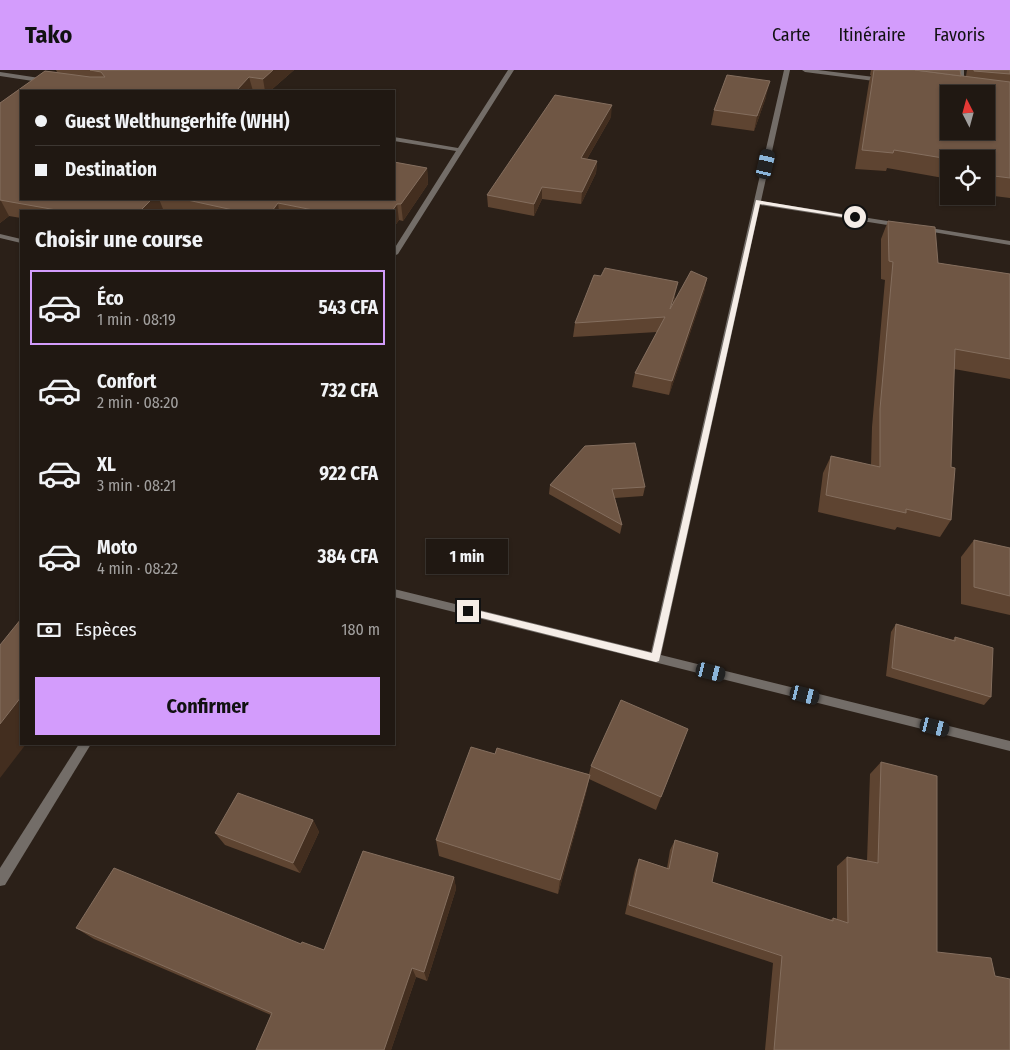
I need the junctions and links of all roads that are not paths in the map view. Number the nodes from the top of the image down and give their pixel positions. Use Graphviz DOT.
graph roads {
  1 [pos="511,70"];
  2 [pos="787,70"];
  3 [pos="805,70"];
  4 [pos="961,70"];
  5 [pos="0,74"];
  6 [pos="893,82"];
  7 [pos="58,83"];
  8 [pos="964,85"];
  9 [pos="395,139"];
  10 [pos="461,150"];
  11 [pos="758,202"];
  12 [pos="0,236"];
  13 [pos="20,241"];
  14 [pos="1010,243"];
  15 [pos="395,252"];
  16 [pos="395,593"];
  17 [pos="656,658"];
  18 [pos="84,745"];
  19 [pos="1010,746"];
  20 [pos="0,880"];
  1 -- 10 [label="street"];
  2 -- 11 [label="street"];
  3 -- 6 [label="street"];
  4 -- 8 [label="street"];
  5 -- 7 [label="street"];
  9 -- 10 [label="street"];
  10 -- 15 [label="street"];
  11 -- 14 [label="street"];
  11 -- 17 [label="street"];
  12 -- 13 [label="street"];
  16 -- 17 [label="street"];
  17 -- 19 [label="street"];
  18 -- 20 [label="street"];
}
